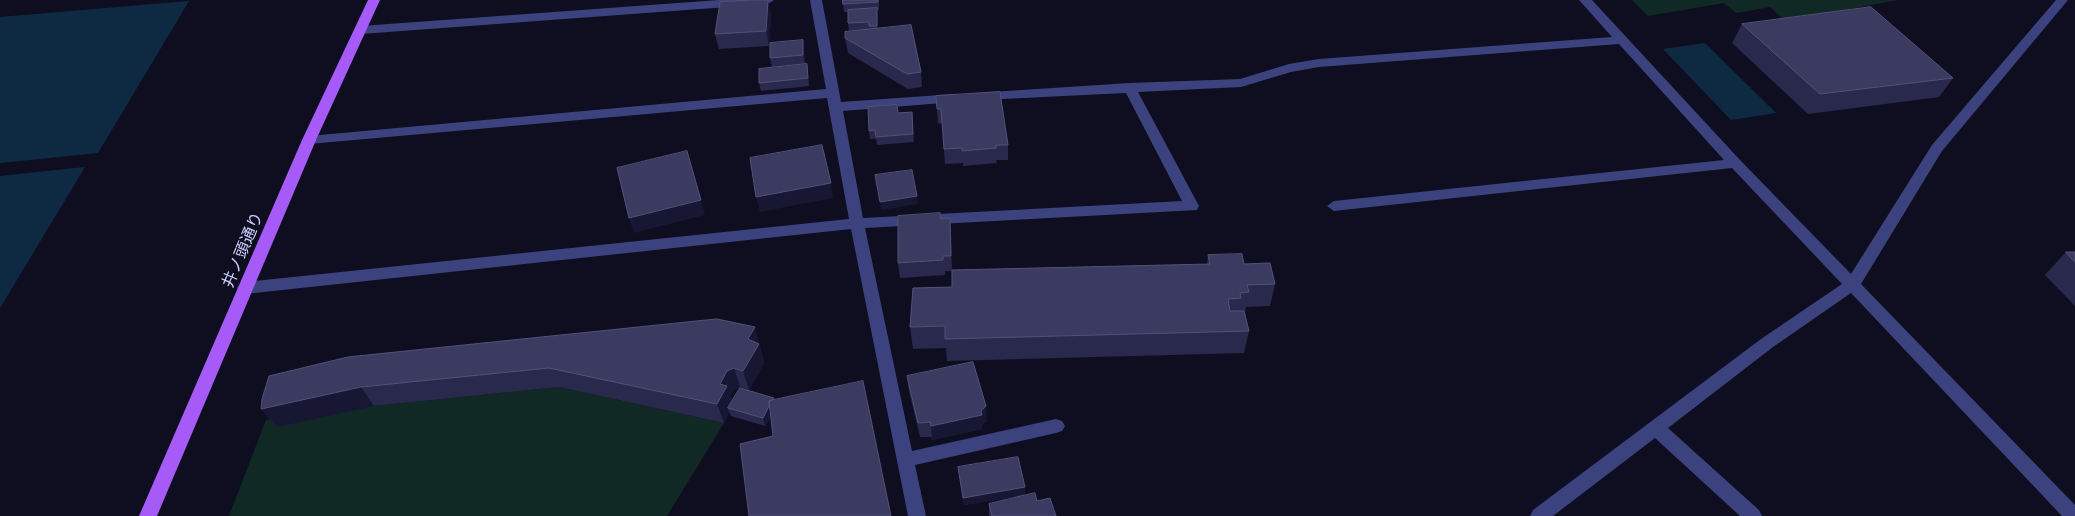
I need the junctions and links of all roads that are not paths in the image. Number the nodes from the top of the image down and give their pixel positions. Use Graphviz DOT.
graph roads {
  1 [pos="374,0"];
  2 [pos="768,0"];
  3 [pos="816,0"];
  4 [pos="1584,0"];
  5 [pos="2062,0"];
  6 [pos="361,30"];
  7 [pos="1621,40"];
  8 [pos="1129,88"];
  9 [pos="833,100"];
  10 [pos="309,140"];
  11 [pos="1735,163"];
  12 [pos="1334,206"];
  13 [pos="857,224"];
  14 [pos="1853,284"];
  15 [pos="245,288"];
  16 [pos="1056,426"];
  17 [pos="1656,428"];
  18 [pos="906,460"];
  19 [pos="148,516"];
  20 [pos="917,516"];
  21 [pos="1539,516"];
  22 [pos="1753,516"];
  23 [pos="2074,516"];
  1 -- 6 [label="main road, 井ノ頭通り"];
  2 -- 6 [label="street"];
  3 -- 9 [label="street"];
  4 -- 7 [label="street"];
  5 -- 14 [label="street"];
  6 -- 10 [label="main road, 井ノ頭通り"];
  7 -- 8 [label="street"];
  7 -- 11 [label="street"];
  8 -- 9 [label="street"];
  8 -- 13 [label="street"];
  9 -- 10 [label="street"];
  9 -- 13 [label="street"];
  10 -- 15 [label="main road, 井ノ頭通り"];
  11 -- 12 [label="street"];
  11 -- 14 [label="street"];
  13 -- 15 [label="street"];
  13 -- 18 [label="street"];
  14 -- 17 [label="street"];
  14 -- 23 [label="street"];
  15 -- 19 [label="main road, 井ノ頭通り"];
  16 -- 18 [label="street"];
  17 -- 21 [label="street"];
  17 -- 22 [label="street"];
  18 -- 20 [label="street"];
}
